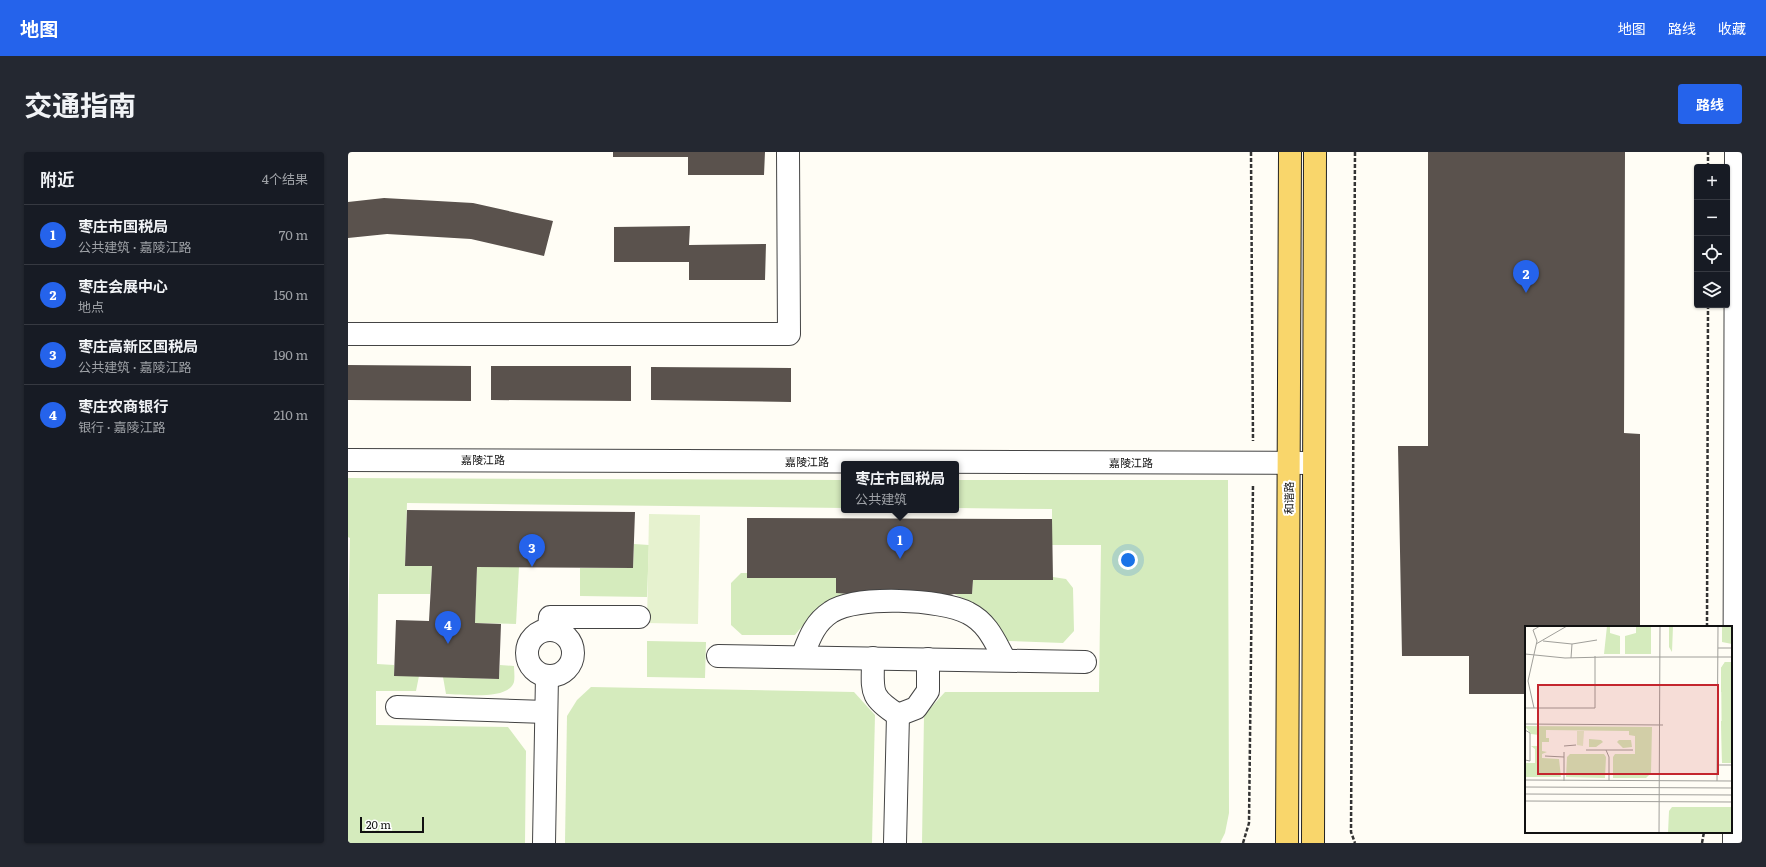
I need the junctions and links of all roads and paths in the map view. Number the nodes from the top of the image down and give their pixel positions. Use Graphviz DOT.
graph roads {
  1 [pos="788,152"];
  2 [pos="1252,152"];
  3 [pos="1290,152"];
  4 [pos="1316,152"];
  5 [pos="1355,152"];
  6 [pos="1708,152"];
  7 [pos="1736,152"];
  8 [pos="1708,164"];
  9 [pos="1708,308"];
  10 [pos="348,334"];
  11 [pos="348,460"];
  12 [pos="841,462"];
  13 [pos="959,462"];
  14 [pos="1254,463"];
  15 [pos="1289,464"];
  16 [pos="1314,464"];
  17 [pos="639,616"];
  18 [pos="1707,626"];
  19 [pos="549,629"];
  20 [pos="718,656"];
  21 [pos="802,657"];
  22 [pos="873,658"];
  23 [pos="928,659"];
  24 [pos="1005,660"];
  25 [pos="1085,662"];
  26 [pos="547,676"];
  27 [pos="397,707"];
  28 [pos="546,712"];
  29 [pos="898,715"];
  30 [pos="1738,777"];
  31 [pos="1704,833"];
  32 [pos="544,843"];
  33 [pos="895,843"];
  34 [pos="1243,843"];
  35 [pos="1287,843"];
  36 [pos="1313,843"];
  37 [pos="1355,843"];
  38 [pos="1702,843"];
  39 [pos="1734,843"];
  1 -- 10 [label="street"];
  2 -- 14 [label="path"];
  3 -- 15 [label="main road, 和谐路"];
  4 -- 16 [label="main road"];
  5 -- 37 [label="path"];
  6 -- 8 [label="path"];
  7 -- 30 [label="street"];
  9 -- 18 [label="path"];
  11 -- 12 [label="street, 嘉陵江路"];
  13 -- 14 [label="street, 嘉陵江路"];
  14 -- 15 [label="street, 嘉陵江路"];
  14 -- 34 [label="path"];
  15 -- 16 [label="street, 嘉陵江路"];
  15 -- 35 [label="main road, 和谐路"];
  16 -- 36 [label="main road"];
  17 -- 19 [label="street"];
  19 -- 26 [label="street"];
  19 -- 26 [label="street"];
  20 -- 21 [label="street"];
  21 -- 22 [label="street"];
  21 -- 24 [label="street"];
  22 -- 23 [label="street"];
  22 -- 29 [label="street"];
  23 -- 24 [label="street"];
  23 -- 29 [label="street"];
  24 -- 25 [label="street"];
  26 -- 28 [label="street"];
  27 -- 28 [label="street"];
  28 -- 32 [label="street"];
  29 -- 33 [label="street"];
  30 -- 39 [label="street"];
  31 -- 38 [label="path"];
}
